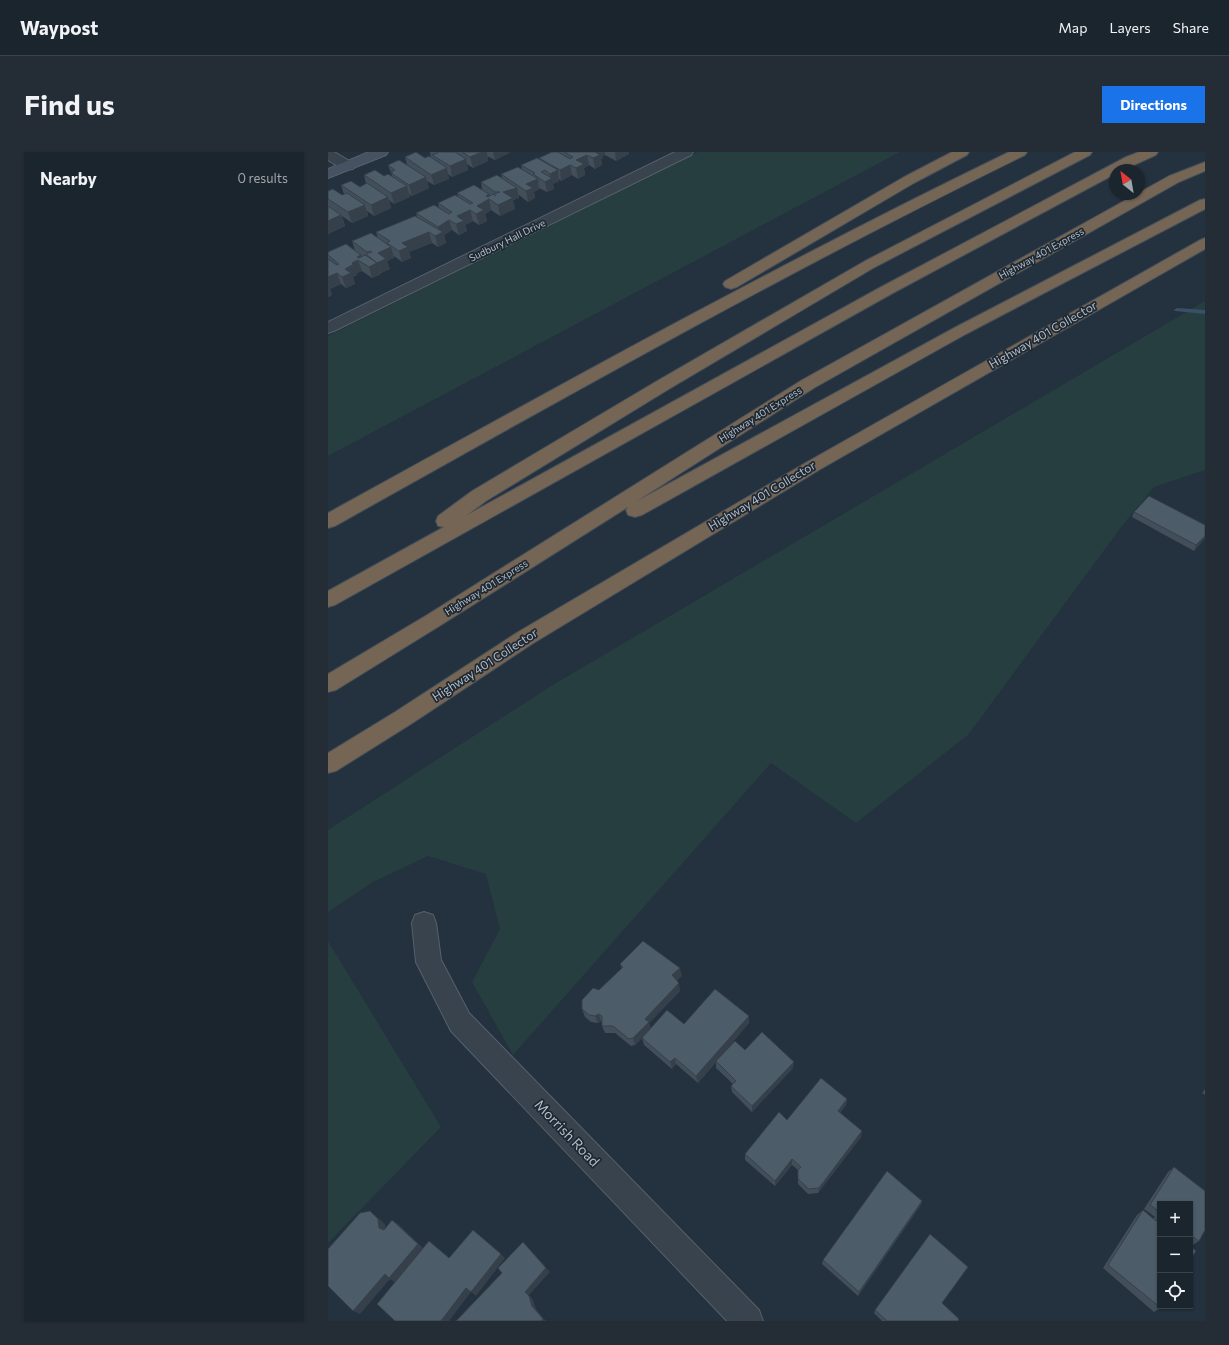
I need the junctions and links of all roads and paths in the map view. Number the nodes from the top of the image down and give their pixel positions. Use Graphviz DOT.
graph roads {
  1 [pos="381,152"];
  2 [pos="686,152"];
  3 [pos="962,152"];
  4 [pos="1020,152"];
  5 [pos="1085,152"];
  6 [pos="1150,152"];
  7 [pos="328,154"];
  8 [pos="348,166"];
  9 [pos="1205,166"];
  10 [pos="328,174"];
  11 [pos="1205,203"];
  12 [pos="1205,243"];
  13 [pos="328,328"];
  14 [pos="628,355"];
  15 [pos="328,521"];
  16 [pos="381,570"];
  17 [pos="328,600"];
  18 [pos="434,620"];
  19 [pos="328,684"];
  20 [pos="328,764"];
  21 [pos="424,924"];
  22 [pos="748,1321"];
  1 -- 8 [label="street"];
  2 -- 13 [label="street, Sudbury Hall Drive"];
  3 -- 14 [label="highway"];
  4 -- 14 [label="highway"];
  5 -- 16 [label="highway"];
  6 -- 16 [label="highway"];
  7 -- 8 [label="street"];
  8 -- 10 [label="street"];
  9 -- 18 [label="highway, Highway 401 Express"];
  11 -- 18 [label="highway"];
  12 -- 20 [label="highway, Highway 401 Collector"];
  14 -- 15 [label="highway"];
  16 -- 17 [label="highway"];
  18 -- 19 [label="highway, Highway 401 Express"];
  21 -- 22 [label="street, Morrish Road"];
}
